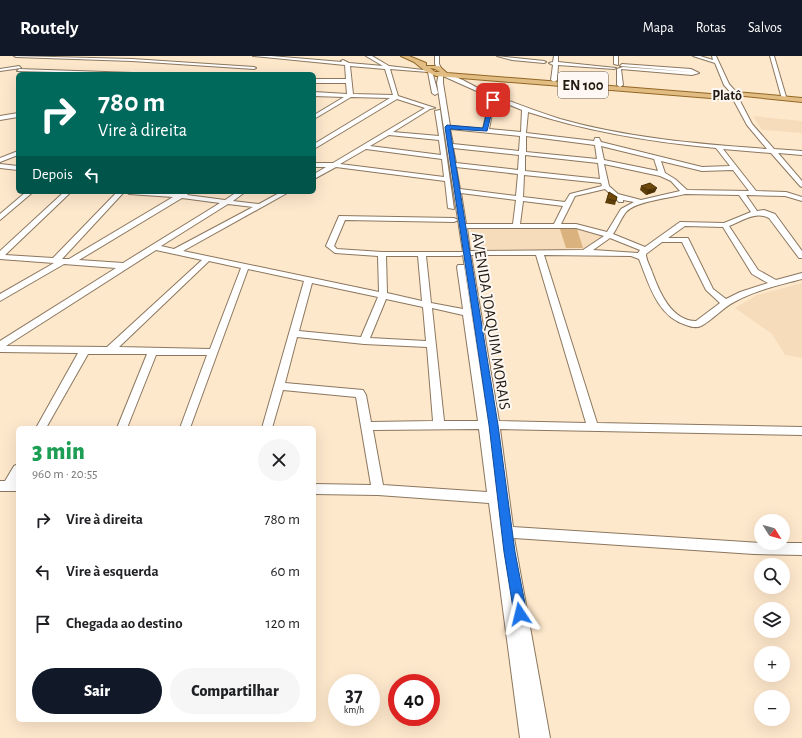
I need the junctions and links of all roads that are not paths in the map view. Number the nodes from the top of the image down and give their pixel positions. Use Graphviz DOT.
graph roads {
  1 [pos="16,56"];
  2 [pos="50,56"];
  3 [pos="256,56"];
  4 [pos="276,56"];
  5 [pos="330,56"];
  6 [pos="368,56"];
  7 [pos="404,56"];
  8 [pos="437,56"];
  9 [pos="499,56"];
  10 [pos="616,56"];
  11 [pos="619,56"];
  12 [pos="695,56"];
  13 [pos="701,56"];
  14 [pos="772,56"];
  15 [pos="134,58"];
  16 [pos="554,59"];
  17 [pos="716,59"];
  18 [pos="544,62"];
  19 [pos="347,63"];
  20 [pos="127,64"];
  21 [pos="618,66"];
  22 [pos="388,67"];
  23 [pos="254,68"];
  24 [pos="428,68"];
  25 [pos="123,69"];
  26 [pos="0,70"];
  27 [pos="20,70"];
  28 [pos="69,72"];
  29 [pos="120,72"];
  30 [pos="253,72"];
  31 [pos="446,75"];
  32 [pos="551,79"];
  33 [pos="316,81"];
  34 [pos="348,81"];
  35 [pos="727,84"];
  36 [pos="620,85"];
  37 [pos="316,94"];
  38 [pos="350,95"];
  39 [pos="724,95"];
  40 [pos="736,96"];
  41 [pos="396,97"];
  42 [pos="494,97"];
  43 [pos="785,99"];
  44 [pos="802,100"];
  45 [pos="802,104"];
  46 [pos="433,108"];
  47 [pos="740,108"];
  48 [pos="525,110"];
  49 [pos="16,115"];
  50 [pos="316,116"];
  51 [pos="0,118"];
  52 [pos="447,127"];
  53 [pos="596,129"];
  54 [pos="486,130"];
  55 [pos="389,133"];
  56 [pos="523,134"];
  57 [pos="442,138"];
  58 [pos="597,143"];
  59 [pos="316,146"];
  60 [pos="450,146"];
  61 [pos="718,146"];
  62 [pos="366,147"];
  63 [pos="772,150"];
  64 [pos="522,153"];
  65 [pos="802,153"];
  66 [pos="16,154"];
  67 [pos="444,157"];
  68 [pos="657,158"];
  69 [pos="0,160"];
  70 [pos="600,161"];
  71 [pos="316,164"];
  72 [pos="336,165"];
  73 [pos="453,165"];
  74 [pos="0,166"];
  75 [pos="16,168"];
  76 [pos="735,168"];
  77 [pos="520,171"];
  78 [pos="662,174"];
  79 [pos="316,176"];
  80 [pos="448,179"];
  81 [pos="605,184"];
  82 [pos="801,184"];
  83 [pos="457,191"];
  84 [pos="685,192"];
  85 [pos="741,193"];
  86 [pos="754,193"];
  87 [pos="28,194"];
  88 [pos="66,194"];
  89 [pos="119,194"];
  90 [pos="184,194"];
  91 [pos="239,194"];
  92 [pos="282,194"];
  93 [pos="786,194"];
  94 [pos="618,196"];
  95 [pos="520,198"];
  96 [pos="802,200"];
  97 [pos="228,201"];
  98 [pos="641,202"];
  99 [pos="567,204"];
  100 [pos="260,206"];
  101 [pos="622,210"];
  102 [pos="755,213"];
  103 [pos="0,218"];
  104 [pos="458,223"];
  105 [pos="556,225"];
  106 [pos="725,225"];
  107 [pos="516,226"];
  108 [pos="678,226"];
  109 [pos="610,235"];
  110 [pos="660,240"];
  111 [pos="685,240"];
  112 [pos="153,248"];
  113 [pos="175,252"];
  114 [pos="539,252"];
  115 [pos="585,252"];
  116 [pos="382,254"];
  117 [pos="422,254"];
  118 [pos="463,254"];
  119 [pos="644,254"];
  120 [pos="0,256"];
  121 [pos="802,256"];
  122 [pos="207,259"];
  123 [pos="63,261"];
  124 [pos="124,266"];
  125 [pos="245,267"];
  126 [pos="802,276"];
  127 [pos="309,280"];
  128 [pos="774,283"];
  129 [pos="383,296"];
  130 [pos="0,298"];
  131 [pos="726,303"];
  132 [pos="427,304"];
  133 [pos="467,313"];
  134 [pos="294,334"];
  135 [pos="364,341"];
  136 [pos="431,344"];
  137 [pos="0,346"];
  138 [pos="0,349"];
  139 [pos="85,350"];
  140 [pos="110,350"];
  141 [pos="153,351"];
  142 [pos="213,352"];
  143 [pos="279,386"];
  144 [pos="489,425"];
  145 [pos="42,426"];
  146 [pos="123,426"];
  147 [pos="186,426"];
  148 [pos="268,426"];
  149 [pos="367,426"];
  150 [pos="439,426"];
  151 [pos="593,427"];
  152 [pos="802,431"];
  153 [pos="16,473"];
  154 [pos="9,486"];
  155 [pos="316,489"];
  156 [pos="378,490"];
  157 [pos="493,498"];
  158 [pos="507,532"];
  159 [pos="802,549"];
  160 [pos="528,738"];
  161 [pos="542,738"];
  1 -- 2 [label="street"];
  1 -- 27 [label="street"];
  2 -- 15 [label="street"];
  3 -- 19 [label="street"];
  3 -- 23 [label="street"];
  4 -- 19 [label="street"];
  5 -- 19 [label="street"];
  6 -- 22 [label="street"];
  7 -- 24 [label="main road, EN 100"];
  8 -- 31 [label="street, AVENIDA JOAQUIM MORAIS"];
  9 -- 18 [label="street"];
  10 -- 21 [label="street"];
  11 -- 21 [label="street"];
  12 -- 17 [label="street"];
  13 -- 17 [label="street"];
  14 -- 43 [label="street"];
  15 -- 20 [label="street"];
  15 -- 23 [label="street"];
  16 -- 21 [label="street"];
  16 -- 32 [label="street"];
  17 -- 35 [label="street"];
  19 -- 22 [label="street"];
  19 -- 34 [label="street"];
  21 -- 21 [label="street"];
  21 -- 36 [label="street"];
  22 -- 24 [label="street"];
  22 -- 41 [label="street"];
  23 -- 30 [label="street"];
  24 -- 31 [label="main road, EN 100"];
  24 -- 46 [label="street, AVENIDA JOAQUIM MORAIS"];
  25 -- 29 [label="street"];
  26 -- 27 [label="street"];
  27 -- 28 [label="street"];
  31 -- 32 [label="main road, EN 100"];
  31 -- 39 [label="main road, EN 100"];
  31 -- 42 [label="street"];
  31 -- 52 [label="street, AVENIDA JOAQUIM MORAIS"];
  32 -- 36 [label="main road, EN 100"];
  33 -- 34 [label="street"];
  34 -- 38 [label="street"];
  35 -- 39 [label="street"];
  35 -- 40 [label="street"];
  36 -- 39 [label="main road, EN 100"];
  37 -- 38 [label="street"];
  38 -- 41 [label="street"];
  38 -- 50 [label="street"];
  39 -- 40 [label="main road, EN 100"];
  39 -- 47 [label="street"];
  40 -- 43 [label="main road, EN 100"];
  40 -- 45 [label="main road, EN 100"];
  40 -- 47 [label="street"];
  41 -- 46 [label="street"];
  41 -- 59 [label="street"];
  42 -- 48 [label="street"];
  42 -- 54 [label="street"];
  43 -- 44 [label="main road, EN 100"];
  46 -- 55 [label="street"];
  46 -- 57 [label="street, AVENIDA JOAQUIM MORAIS"];
  47 -- 63 [label="street"];
  48 -- 53 [label="street"];
  48 -- 56 [label="street"];
  49 -- 51 [label="street"];
  52 -- 54 [label="street"];
  52 -- 60 [label="street, AVENIDA JOAQUIM MORAIS"];
  53 -- 58 [label="street"];
  53 -- 61 [label="street"];
  54 -- 56 [label="street"];
  55 -- 57 [label="street"];
  55 -- 62 [label="street"];
  56 -- 58 [label="street"];
  56 -- 64 [label="street"];
  57 -- 67 [label="street, AVENIDA JOAQUIM MORAIS"];
  58 -- 68 [label="street"];
  58 -- 70 [label="street"];
  60 -- 64 [label="street"];
  60 -- 73 [label="street, AVENIDA JOAQUIM MORAIS"];
  61 -- 63 [label="street"];
  61 -- 76 [label="street"];
  62 -- 67 [label="street"];
  62 -- 72 [label="street"];
  63 -- 65 [label="street"];
  63 -- 82 [label="street"];
  64 -- 70 [label="street"];
  64 -- 77 [label="street"];
  66 -- 69 [label="street"];
  67 -- 80 [label="street, AVENIDA JOAQUIM MORAIS"];
  68 -- 76 [label="street"];
  68 -- 78 [label="street"];
  70 -- 78 [label="street"];
  70 -- 81 [label="street"];
  71 -- 72 [label="street"];
  72 -- 79 [label="street"];
  72 -- 80 [label="street"];
  73 -- 77 [label="street"];
  73 -- 83 [label="street, AVENIDA JOAQUIM MORAIS"];
  74 -- 75 [label="street"];
  76 -- 86 [label="street"];
  77 -- 81 [label="street"];
  77 -- 95 [label="street"];
  78 -- 84 [label="street"];
  80 -- 104 [label="street, AVENIDA JOAQUIM MORAIS"];
  81 -- 94 [label="street"];
  81 -- 99 [label="street"];
  82 -- 93 [label="street"];
  83 -- 95 [label="street"];
  83 -- 104 [label="street, AVENIDA JOAQUIM MORAIS"];
  84 -- 85 [label="street"];
  84 -- 98 [label="street"];
  85 -- 86 [label="street"];
  85 -- 102 [label="street"];
  86 -- 93 [label="street"];
  87 -- 103 [label="street"];
  88 -- 120 [label="street"];
  89 -- 123 [label="street"];
  90 -- 97 [label="street"];
  90 -- 123 [label="street"];
  91 -- 97 [label="street"];
  92 -- 100 [label="street"];
  93 -- 96 [label="street"];
  94 -- 98 [label="street"];
  94 -- 101 [label="street"];
  95 -- 99 [label="street"];
  95 -- 107 [label="street"];
  97 -- 100 [label="street"];
  97 -- 112 [label="street"];
  98 -- 101 [label="street"];
  99 -- 105 [label="street"];
  100 -- 113 [label="street"];
  101 -- 109 [label="street"];
  102 -- 106 [label="street"];
  102 -- 121 [label="street"];
  104 -- 107 [label="street"];
  104 -- 116 [label="street"];
  104 -- 118 [label="street, AVENIDA JOAQUIM MORAIS"];
  105 -- 107 [label="street"];
  105 -- 109 [label="street"];
  106 -- 108 [label="street"];
  106 -- 128 [label="street"];
  108 -- 110 [label="street"];
  108 -- 111 [label="street"];
  109 -- 115 [label="street"];
  109 -- 119 [label="street"];
  110 -- 111 [label="street"];
  110 -- 119 [label="street"];
  111 -- 131 [label="street"];
  112 -- 113 [label="street"];
  112 -- 124 [label="street"];
  113 -- 122 [label="street"];
  114 -- 115 [label="street"];
  114 -- 118 [label="street"];
  114 -- 151 [label="street"];
  115 -- 119 [label="street"];
  116 -- 117 [label="street"];
  116 -- 129 [label="street"];
  117 -- 118 [label="street"];
  117 -- 132 [label="street"];
  118 -- 133 [label="street, AVENIDA JOAQUIM MORAIS"];
  118 -- 144 [label="street, AVENIDA JOAQUIM MORAIS"];
  119 -- 131 [label="street"];
  120 -- 123 [label="street"];
  122 -- 125 [label="street"];
  122 -- 140 [label="street"];
  123 -- 124 [label="street"];
  123 -- 130 [label="street"];
  124 -- 137 [label="street"];
  125 -- 127 [label="street"];
  125 -- 142 [label="street"];
  126 -- 128 [label="street"];
  127 -- 129 [label="street"];
  127 -- 134 [label="street"];
  128 -- 131 [label="street"];
  129 -- 132 [label="street"];
  129 -- 135 [label="street"];
  132 -- 133 [label="street"];
  132 -- 136 [label="street"];
  133 -- 144 [label="street, AVENIDA JOAQUIM MORAIS"];
  134 -- 135 [label="street"];
  134 -- 143 [label="street"];
  135 -- 136 [label="street"];
  136 -- 150 [label="street"];
  138 -- 139 [label="street"];
  139 -- 140 [label="street"];
  139 -- 145 [label="street"];
  140 -- 141 [label="street"];
  141 -- 142 [label="street"];
  141 -- 146 [label="street"];
  142 -- 147 [label="street"];
  143 -- 148 [label="street"];
  143 -- 149 [label="street"];
  144 -- 150 [label="street"];
  144 -- 151 [label="street"];
  144 -- 157 [label="street, AVENIDA JOAQUIM MORAIS"];
  144 -- 158 [label="street, AVENIDA JOAQUIM MORAIS"];
  149 -- 150 [label="street"];
  149 -- 156 [label="street"];
  151 -- 152 [label="street"];
  153 -- 154 [label="street"];
  155 -- 156 [label="street"];
  156 -- 157 [label="street"];
  157 -- 160 [label="street, AVENIDA JOAQUIM MORAIS"];
  158 -- 159 [label="street"];
  158 -- 161 [label="street, AVENIDA JOAQUIM MORAIS"];
}
